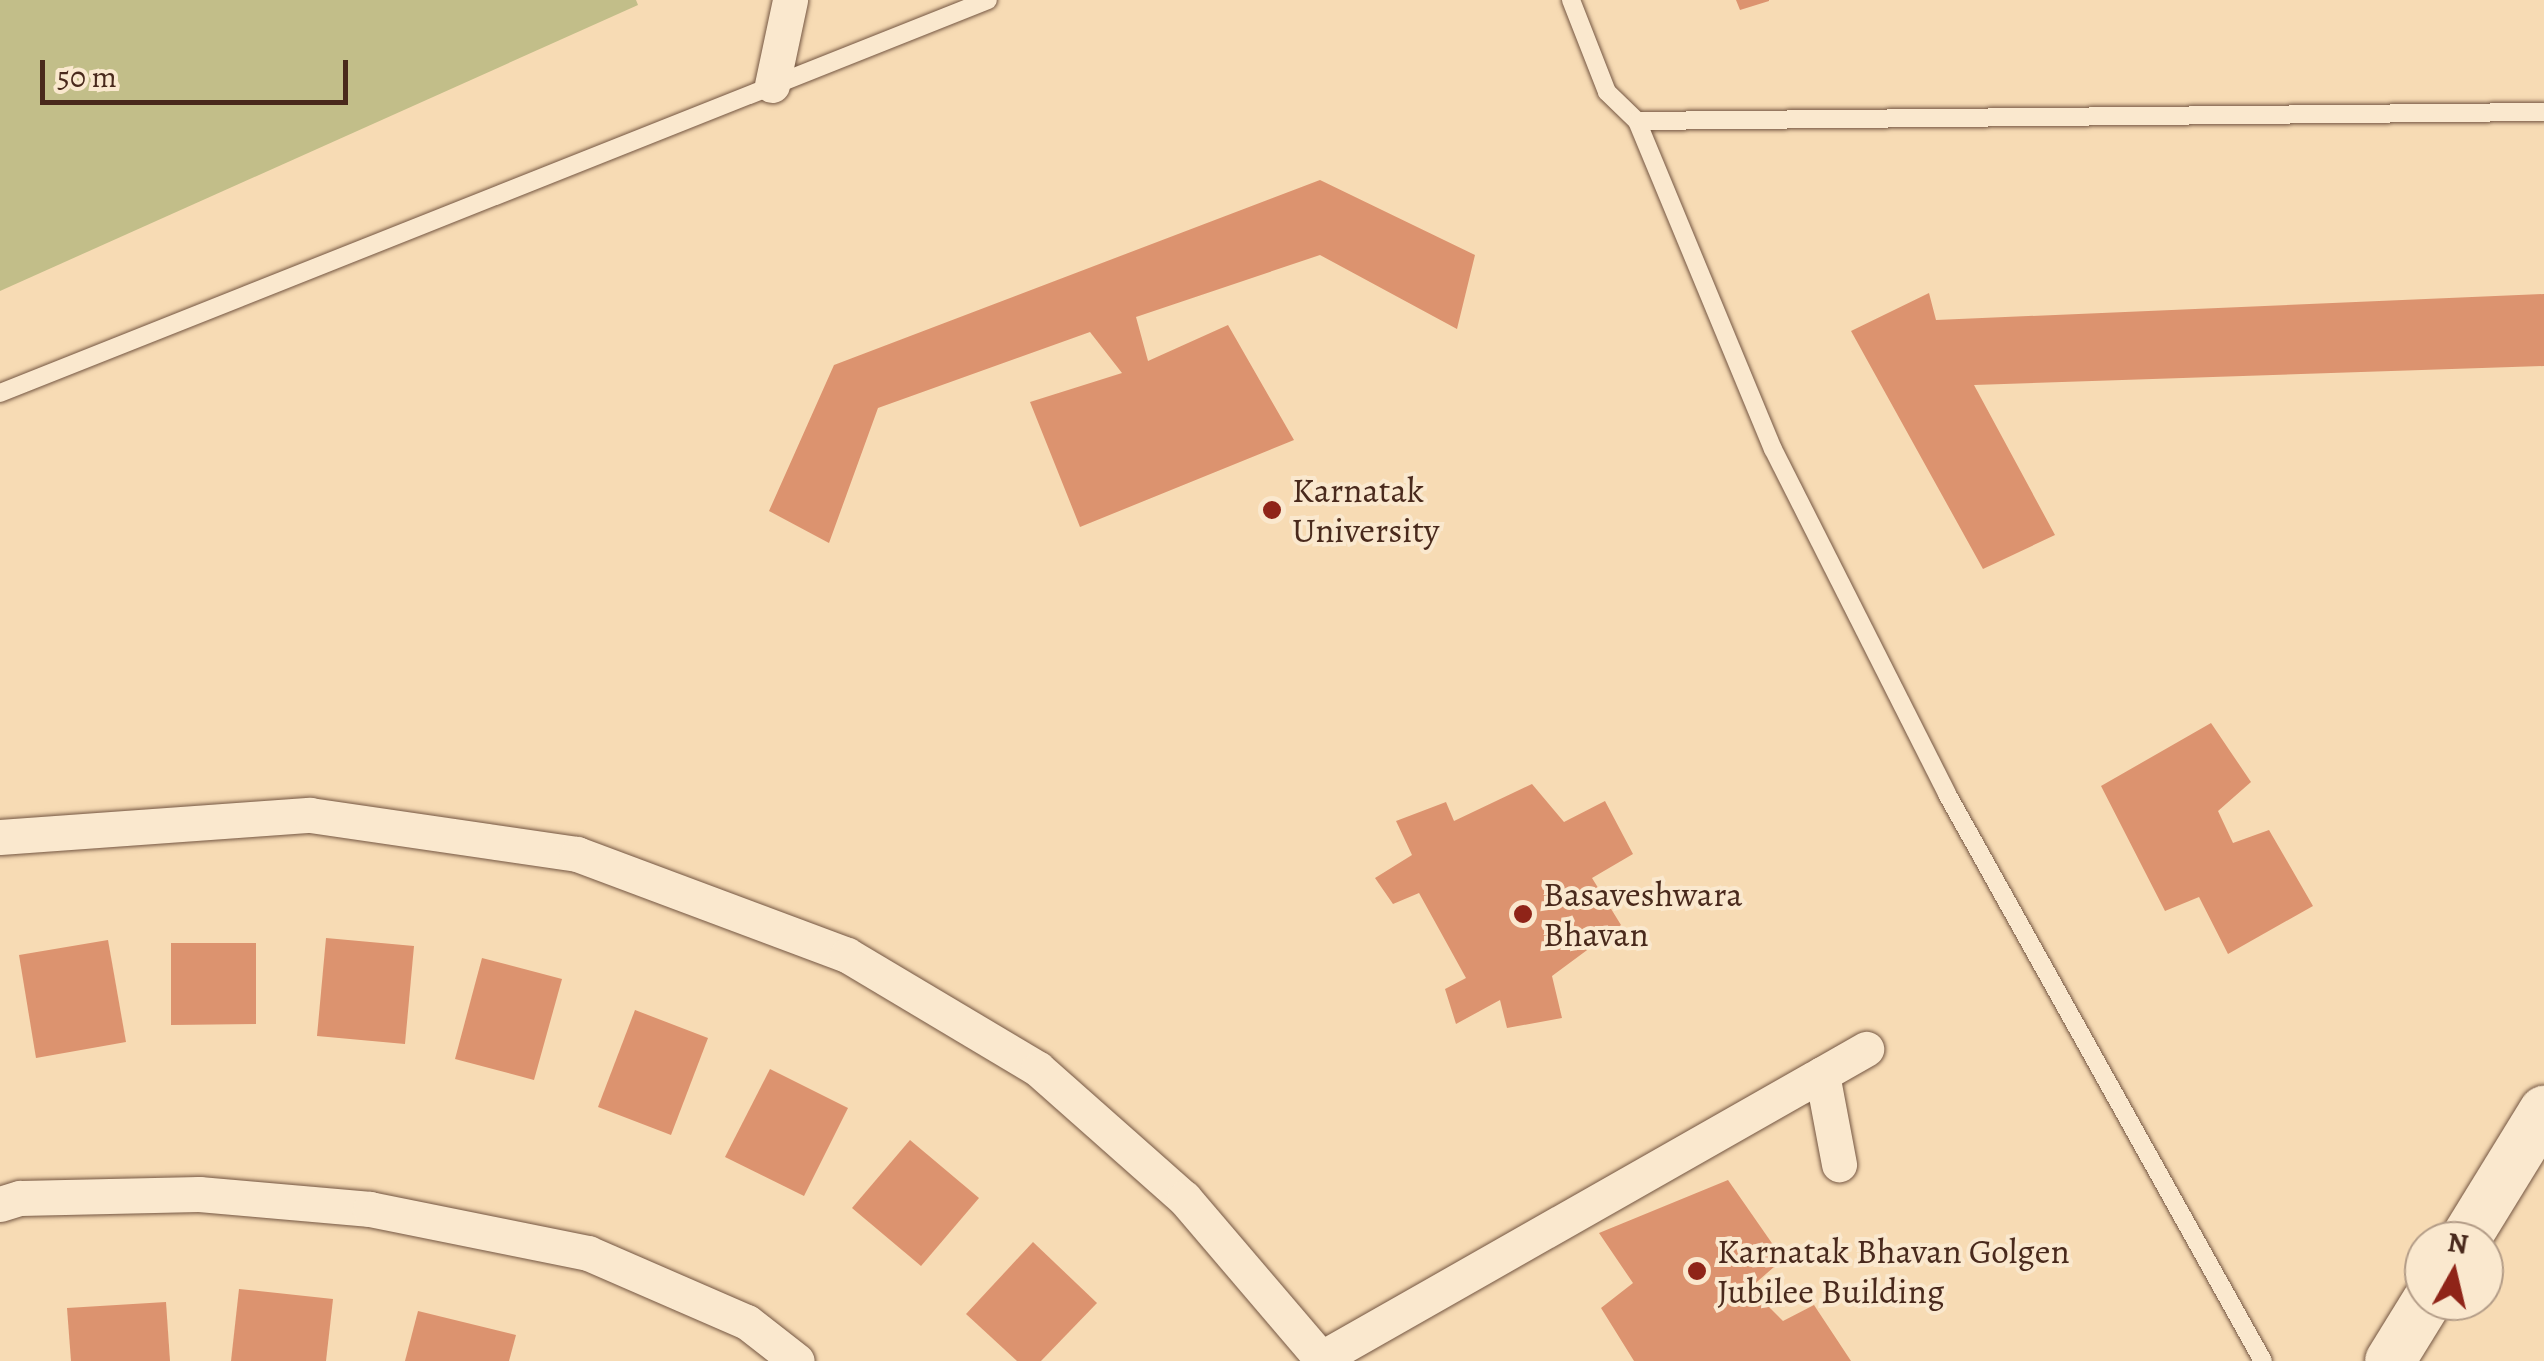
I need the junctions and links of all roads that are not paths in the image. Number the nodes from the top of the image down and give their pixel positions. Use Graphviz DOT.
graph roads {
  1 [pos="790,0"];
  2 [pos="988,0"];
  3 [pos="1571,0"];
  4 [pos="772,85"];
  5 [pos="2544,112"];
  6 [pos="1637,121"];
  7 [pos="0,393"];
  8 [pos="0,837"];
  9 [pos="1866,1049"];
  10 [pos="1822,1074"];
  11 [pos="2544,1111"];
  12 [pos="1839,1164"];
  13 [pos="0,1204"];
  14 [pos="2476,1221"];
  15 [pos="2415,1321"];
  16 [pos="1323,1360"];
  17 [pos="797,1361"];
  18 [pos="2263,1361"];
  19 [pos="2390,1361"];
  1 -- 4 [label="street"];
  2 -- 4 [label="lane"];
  3 -- 6 [label="lane"];
  4 -- 7 [label="lane"];
  5 -- 6 [label="lane"];
  6 -- 18 [label="lane"];
  8 -- 16 [label="street"];
  9 -- 10 [label="street"];
  10 -- 12 [label="street"];
  10 -- 16 [label="street"];
  11 -- 14 [label="street"];
  13 -- 17 [label="street"];
  15 -- 19 [label="street"];
}
